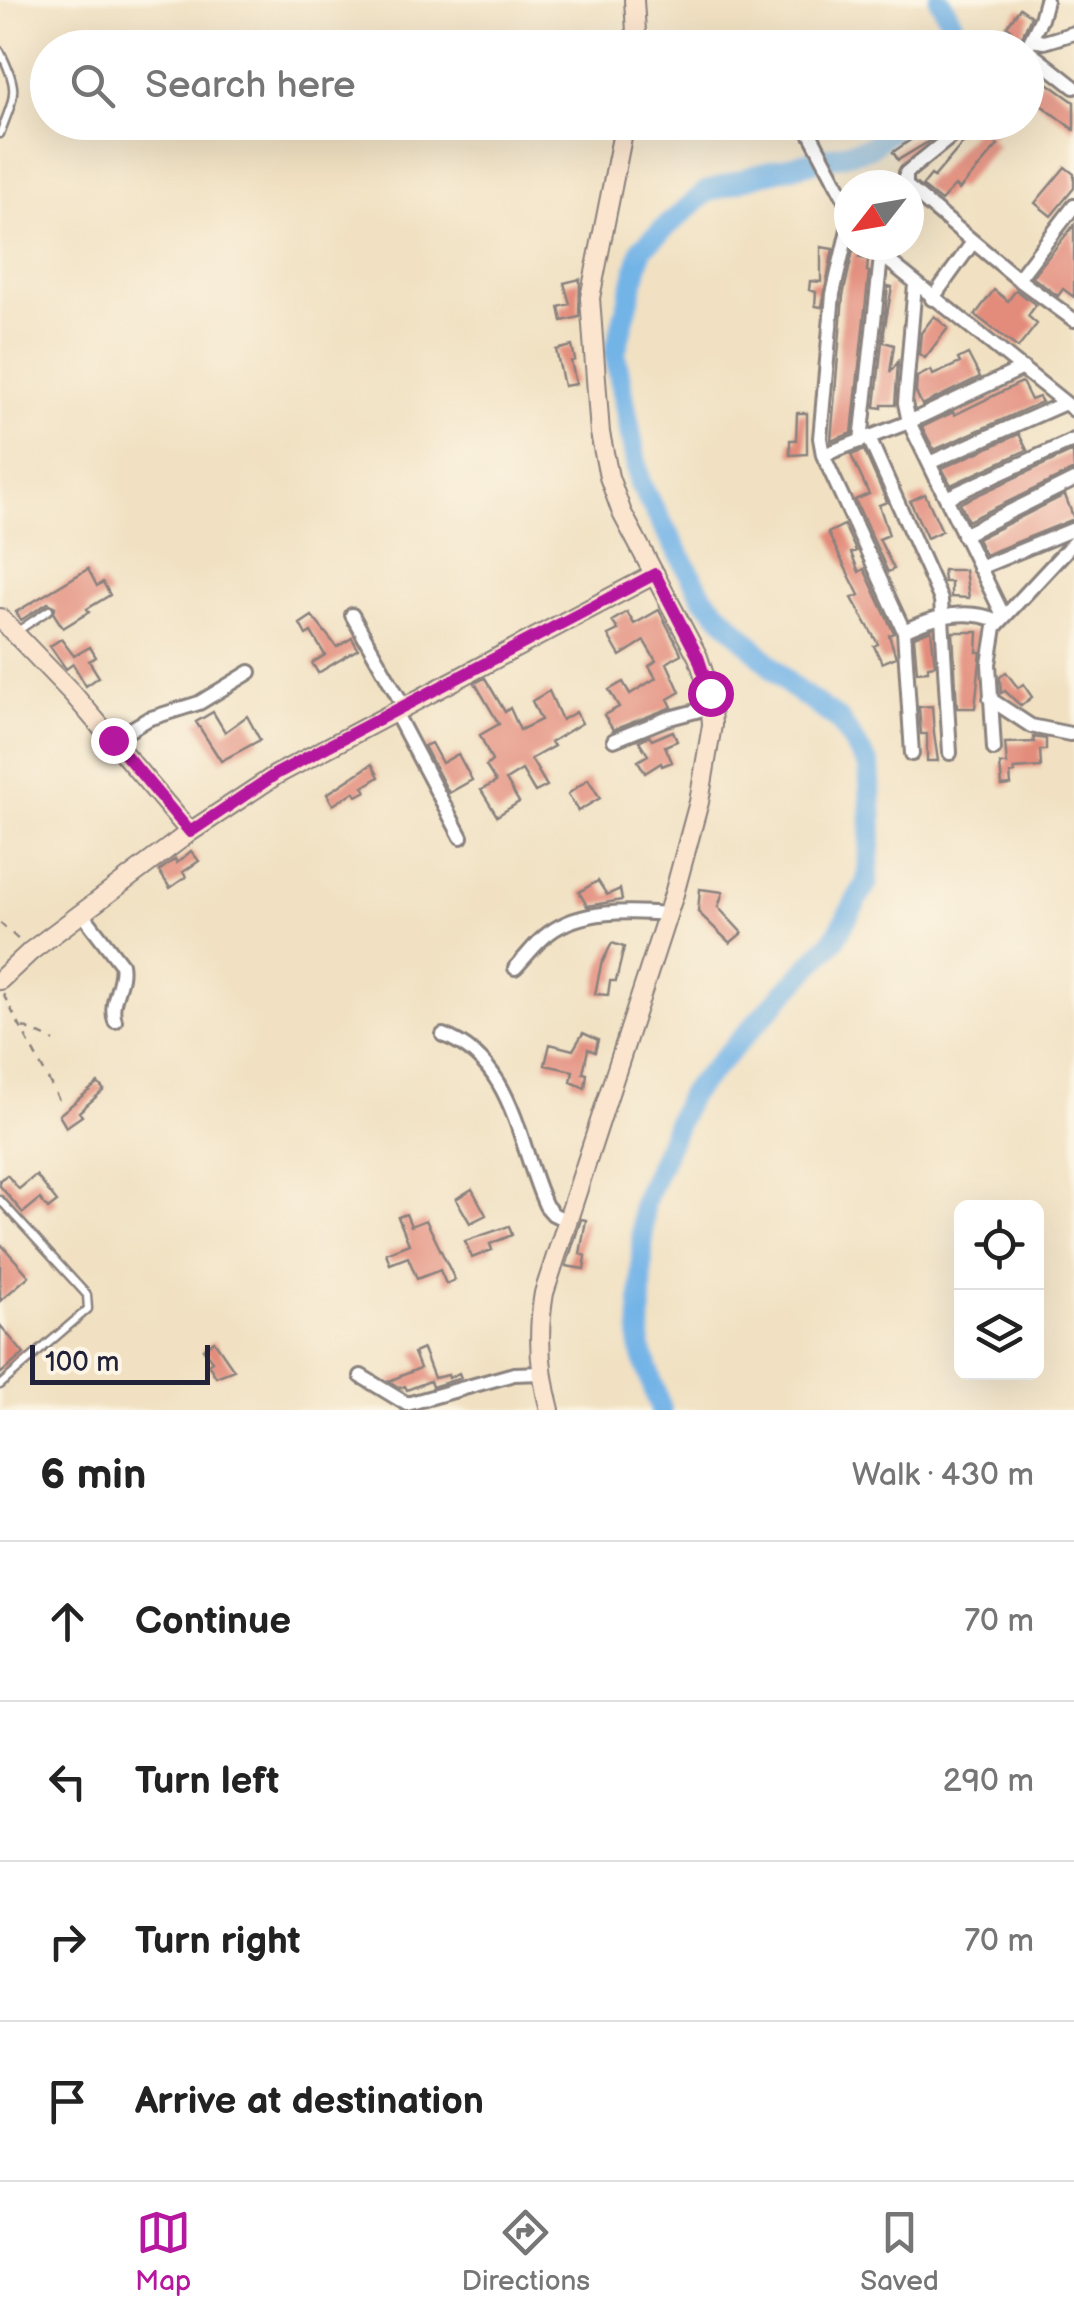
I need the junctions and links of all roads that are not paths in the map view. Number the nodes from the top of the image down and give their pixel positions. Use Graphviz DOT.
graph roads {
  1 [pos="634,0"];
  2 [pos="1046,0"];
  3 [pos="636,30"];
  4 [pos="1035,30"];
  5 [pos="1074,33"];
  6 [pos="1044,42"];
  7 [pos="0,51"];
  8 [pos="1044,60"];
  9 [pos="1072,84"];
  10 [pos="0,134"];
  11 [pos="622,140"];
  12 [pos="815,140"];
  13 [pos="947,140"];
  14 [pos="910,170"];
  15 [pos="834,177"];
  16 [pos="924,200"];
  17 [pos="1074,206"];
  18 [pos="973,242"];
  19 [pos="842,260"];
  20 [pos="882,260"];
  21 [pos="885,260"];
  22 [pos="1018,279"];
  23 [pos="915,284"];
  24 [pos="932,298"];
  25 [pos="1074,320"];
  26 [pos="1023,368"];
  27 [pos="1069,407"];
  28 [pos="908,422"];
  29 [pos="865,440"];
  30 [pos="1074,440"];
  31 [pos="823,455"];
  32 [pos="929,463"];
  33 [pos="1074,480"];
  34 [pos="946,498"];
  35 [pos="1074,529"];
  36 [pos="963,534"];
  37 [pos="1074,542"];
  38 [pos="979,568"];
  39 [pos="655,574"];
  40 [pos="49,610"];
  41 [pos="352,615"];
  42 [pos="943,617"];
  43 [pos="0,618"];
  44 [pos="1001,618"];
  45 [pos="904,630"];
  46 [pos="15,633"];
  47 [pos="250,672"];
  48 [pos="990,699"];
  49 [pos="711,707"];
  50 [pos="400,709"];
  51 [pos="1070,734"];
  52 [pos="113,740"];
  53 [pos="614,740"];
  54 [pos="994,750"];
  55 [pos="950,753"];
  56 [pos="912,754"];
  57 [pos="190,832"];
  58 [pos="461,837"];
  59 [pos="82,913"];
  60 [pos="668,914"];
  61 [pos="515,968"];
  62 [pos="0,980"];
  63 [pos="115,1021"];
  64 [pos="443,1035"];
  65 [pos="0,1200"];
  66 [pos="567,1220"];
  67 [pos="540,1373"];
  68 [pos="361,1376"];
  69 [pos="0,1385"];
  70 [pos="550,1410"];
  1 -- 3 [label="street"];
  2 -- 4 [label="street"];
  5 -- 6 [label="street"];
  7 -- 10 [label="lane"];
  8 -- 9 [label="street"];
  11 -- 39 [label="street"];
  12 -- 15 [label="street"];
  13 -- 14 [label="street"];
  16 -- 18 [label="street"];
  17 -- 22 [label="street"];
  18 -- 22 [label="street"];
  18 -- 24 [label="street"];
  19 -- 31 [label="street"];
  20 -- 29 [label="street"];
  21 -- 23 [label="street"];
  22 -- 25 [label="street"];
  23 -- 24 [label="street"];
  23 -- 28 [label="street"];
  24 -- 26 [label="street"];
  26 -- 27 [label="street"];
  26 -- 28 [label="street"];
  27 -- 32 [label="street"];
  28 -- 29 [label="street"];
  28 -- 32 [label="street"];
  29 -- 31 [label="street"];
  29 -- 42 [label="street"];
  30 -- 34 [label="street"];
  31 -- 45 [label="street"];
  32 -- 34 [label="street"];
  33 -- 36 [label="street"];
  34 -- 36 [label="street"];
  35 -- 38 [label="street"];
  36 -- 38 [label="street"];
  37 -- 44 [label="street"];
  38 -- 44 [label="street"];
  39 -- 49 [label="street"];
  39 -- 50 [label="street"];
  40 -- 46 [label="lane"];
  41 -- 50 [label="street"];
  42 -- 44 [label="street"];
  42 -- 45 [label="street"];
  42 -- 55 [label="street"];
  43 -- 46 [label="street"];
  44 -- 48 [label="street"];
  45 -- 56 [label="street"];
  46 -- 52 [label="street"];
  47 -- 52 [label="street"];
  48 -- 51 [label="street"];
  48 -- 54 [label="street"];
  49 -- 53 [label="street"];
  49 -- 60 [label="street"];
  50 -- 57 [label="street"];
  50 -- 58 [label="street"];
  52 -- 57 [label="street"];
  57 -- 59 [label="street"];
  59 -- 62 [label="street"];
  59 -- 63 [label="street"];
  60 -- 61 [label="street"];
  60 -- 66 [label="street"];
  64 -- 66 [label="street"];
  65 -- 69 [label="lane"];
  66 -- 67 [label="street"];
  67 -- 68 [label="street"];
  67 -- 70 [label="street"];
}
